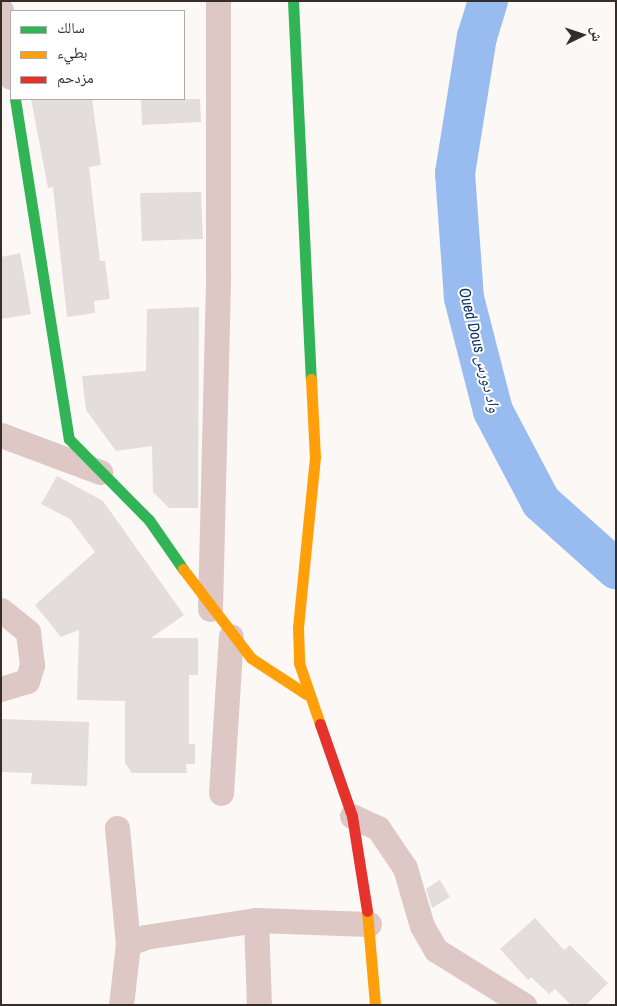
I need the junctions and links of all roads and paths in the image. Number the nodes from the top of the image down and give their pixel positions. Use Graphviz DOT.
graph roads {
  1 [pos="218,1"];
  2 [pos="293,1"];
  3 [pos="1,10"];
  4 [pos="10,70"];
  5 [pos="15,100"];
  6 [pos="1,435"];
  7 [pos="100,472"];
  8 [pos="1,610"];
  9 [pos="210,610"];
  10 [pos="231,636"];
  11 [pos="1,689"];
  12 [pos="306,694"];
  13 [pos="221,793"];
  14 [pos="352,816"];
  15 [pos="117,828"];
  16 [pos="256,920"];
  17 [pos="369,924"];
  18 [pos="128,944"];
  19 [pos="121,1005"];
  20 [pos="259,1005"];
  21 [pos="375,1005"];
  22 [pos="524,1005"];
  1 -- 9 [label="street"];
  2 -- 12 [label="main road"];
  3 -- 4 [label="street"];
  5 -- 7 [label="main road"];
  6 -- 7 [label="street"];
  7 -- 9 [label="main road"];
  8 -- 11 [label="street"];
  9 -- 10 [label="main road"];
  10 -- 12 [label="main road"];
  10 -- 13 [label="street"];
  12 -- 14 [label="main road"];
  14 -- 17 [label="main road"];
  14 -- 22 [label="street"];
  15 -- 18 [label="street"];
  16 -- 17 [label="street"];
  16 -- 18 [label="street"];
  16 -- 20 [label="street"];
  17 -- 21 [label="main road"];
  18 -- 19 [label="street"];
}
